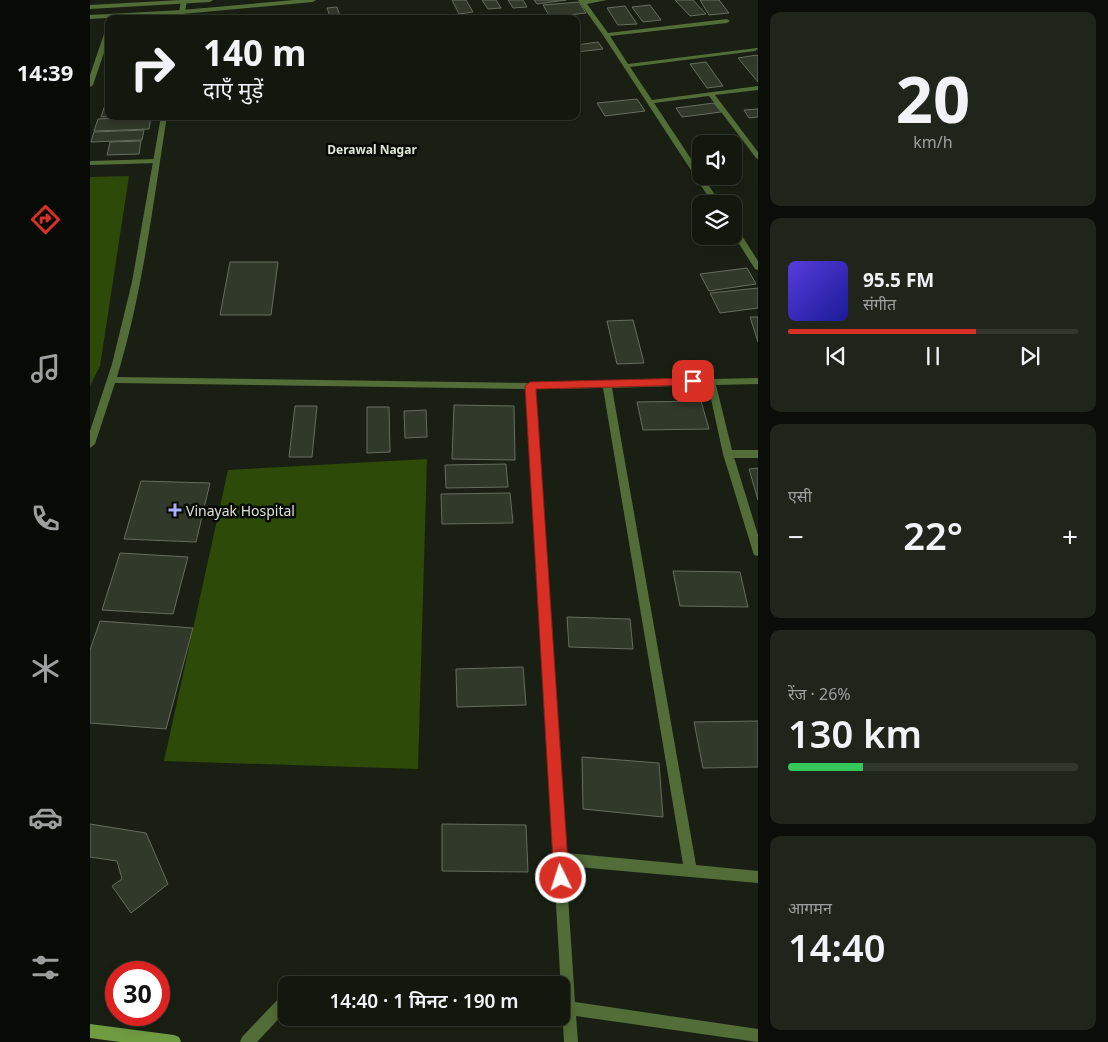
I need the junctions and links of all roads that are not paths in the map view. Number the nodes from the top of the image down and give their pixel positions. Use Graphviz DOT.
graph roads {
  1 [pos="210,0"];
  2 [pos="313,0"];
  3 [pos="604,0"];
  4 [pos="184,1"];
  5 [pos="582,1"];
  6 [pos="90,7"];
  7 [pos="182,12"];
  8 [pos="140,15"];
  9 [pos="182,15"];
  10 [pos="90,17"];
  11 [pos="105,17"];
  12 [pos="727,21"];
  13 [pos="606,35"];
  14 [pos="105,40"];
  15 [pos="755,49"];
  16 [pos="626,66"];
  17 [pos="90,85"];
  18 [pos="758,88"];
  19 [pos="711,94"];
  20 [pos="650,102"];
  21 [pos="163,120"];
  22 [pos="758,156"];
  23 [pos="156,161"];
  24 [pos="90,163"];
  25 [pos="710,195"];
  26 [pos="742,242"];
  27 [pos="758,267"];
  28 [pos="112,380"];
  29 [pos="711,381"];
  30 [pos="758,381"];
  31 [pos="607,384"];
  32 [pos="530,386"];
  33 [pos="93,429"];
  34 [pos="90,444"];
  35 [pos="728,454"];
  36 [pos="758,454"];
  37 [pos="755,534"];
  38 [pos="758,552"];
  39 [pos="560,860"];
  40 [pos="691,871"];
  41 [pos="758,877"];
  42 [pos="564,976"];
  43 [pos="278,1009"];
  44 [pos="570,1009"];
  45 [pos="568,1026"];
  46 [pos="90,1031"];
  47 [pos="758,1036"];
  48 [pos="174,1042"];
  49 [pos="247,1042"];
  50 [pos="571,1042"];
  1 -- 4 [label="street"];
  2 -- 7 [label="street"];
  3 -- 5 [label="street"];
  4 -- 6 [label="street"];
  4 -- 7 [label="street"];
  5 -- 13 [label="street"];
  7 -- 8 [label="street"];
  7 -- 9 [label="street"];
  10 -- 11 [label="street"];
  12 -- 13 [label="street"];
  13 -- 16 [label="street"];
  14 -- 17 [label="street"];
  15 -- 16 [label="street"];
  16 -- 20 [label="street"];
  18 -- 19 [label="street"];
  19 -- 20 [label="street"];
  19 -- 22 [label="street"];
  20 -- 25 [label="street"];
  21 -- 23 [label="street"];
  23 -- 24 [label="street"];
  23 -- 28 [label="street"];
  26 -- 27 [label="street"];
  28 -- 32 [label="street"];
  28 -- 33 [label="street"];
  29 -- 30 [label="street"];
  29 -- 31 [label="street"];
  29 -- 35 [label="street"];
  31 -- 32 [label="street"];
  31 -- 40 [label="street"];
  32 -- 39 [label="street"];
  33 -- 34 [label="street"];
  35 -- 36 [label="street"];
  35 -- 37 [label="street"];
  37 -- 38 [label="street"];
  39 -- 40 [label="street"];
  39 -- 42 [label="street"];
  40 -- 41 [label="street"];
  43 -- 49 [label="street"];
  44 -- 47 [label="street"];
  45 -- 50 [label="street"];
  46 -- 48 [label="main road"];
}
